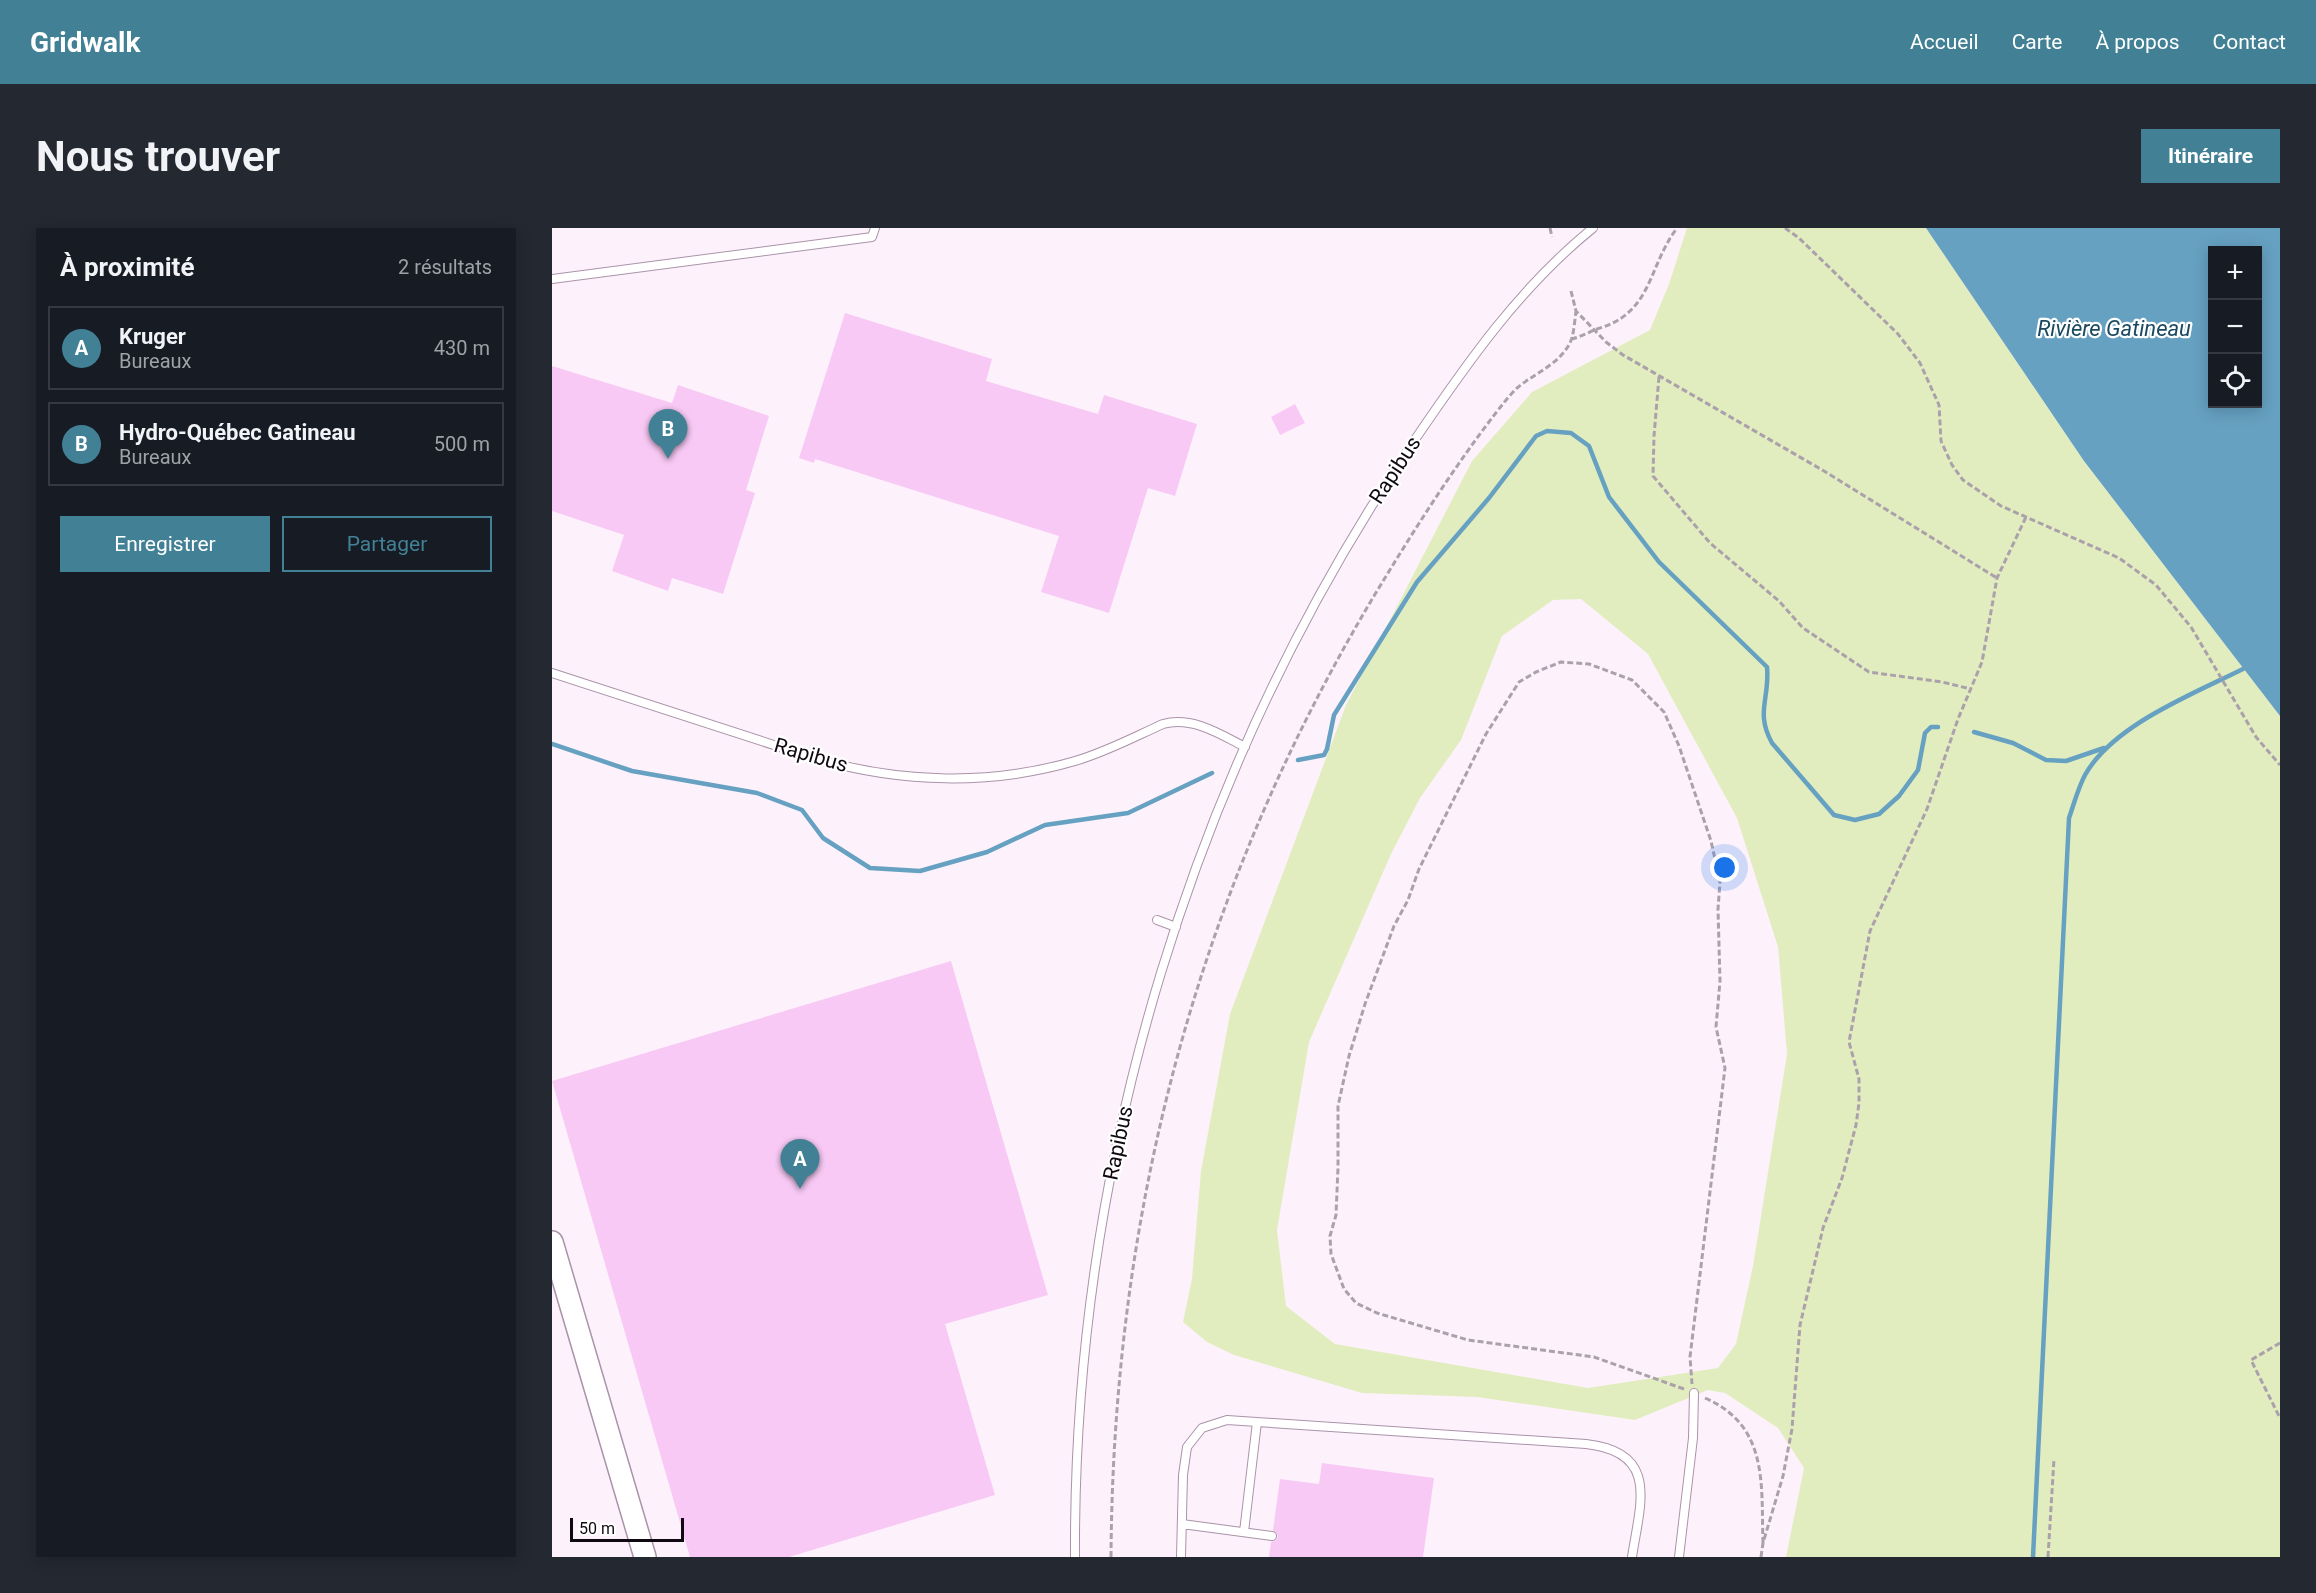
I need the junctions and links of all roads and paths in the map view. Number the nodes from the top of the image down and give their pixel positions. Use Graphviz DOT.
graph roads {
  1 [pos="875,228"];
  2 [pos="1550,228"];
  3 [pos="1593,228"];
  4 [pos="1677,228"];
  5 [pos="1785,228"];
  6 [pos="1552,237"];
  7 [pos="552,279"];
  8 [pos="1571,291"];
  9 [pos="1576,311"];
  10 [pos="1596,330"];
  11 [pos="1571,339"];
  12 [pos="1659,377"];
  13 [pos="2026,517"];
  14 [pos="1997,578"];
  15 [pos="552,673"];
  16 [pos="1971,689"];
  17 [pos="1245,747"];
  18 [pos="2280,765"];
  19 [pos="1157,920"];
  20 [pos="1176,927"];
  21 [pos="552,1242"];
  22 [pos="2280,1343"];
  23 [pos="1694,1393"];
  24 [pos="2280,1418"];
  25 [pos="1257,1422"];
  26 [pos="2054,1459"];
  27 [pos="1182,1524"];
  28 [pos="1244,1532"];
  29 [pos="1272,1536"];
  30 [pos="1763,1543"];
  31 [pos="645,1557"];
  32 [pos="1075,1557"];
  33 [pos="1111,1557"];
  34 [pos="1181,1557"];
  35 [pos="1632,1557"];
  36 [pos="1679,1557"];
  37 [pos="1761,1557"];
  38 [pos="2048,1557"];
  1 -- 7 [label="lane"];
  2 -- 6 [label="path"];
  3 -- 17 [label="lane, Rapibus"];
  4 -- 10 [label="path"];
  5 -- 13 [label="path"];
  8 -- 9 [label="path"];
  9 -- 10 [label="path"];
  9 -- 11 [label="path"];
  10 -- 11 [label="path"];
  10 -- 12 [label="path"];
  11 -- 33 [label="path"];
  12 -- 14 [label="path"];
  12 -- 16 [label="path"];
  13 -- 14 [label="path"];
  13 -- 18 [label="path"];
  14 -- 16 [label="path"];
  15 -- 17 [label="lane, Rapibus"];
  16 -- 30 [label="path"];
  17 -- 20 [label="lane, Rapibus"];
  19 -- 20 [label="lane"];
  20 -- 32 [label="lane, Rapibus"];
  21 -- 31 [label="street"];
  22 -- 24 [label="path"];
  23 -- 23 [label="path"];
  23 -- 30 [label="path"];
  23 -- 36 [label="lane"];
  25 -- 27 [label="lane"];
  25 -- 28 [label="lane"];
  25 -- 35 [label="lane"];
  26 -- 38 [label="path"];
  27 -- 28 [label="lane"];
  27 -- 34 [label="lane"];
  28 -- 29 [label="lane"];
  30 -- 37 [label="path"];
}
